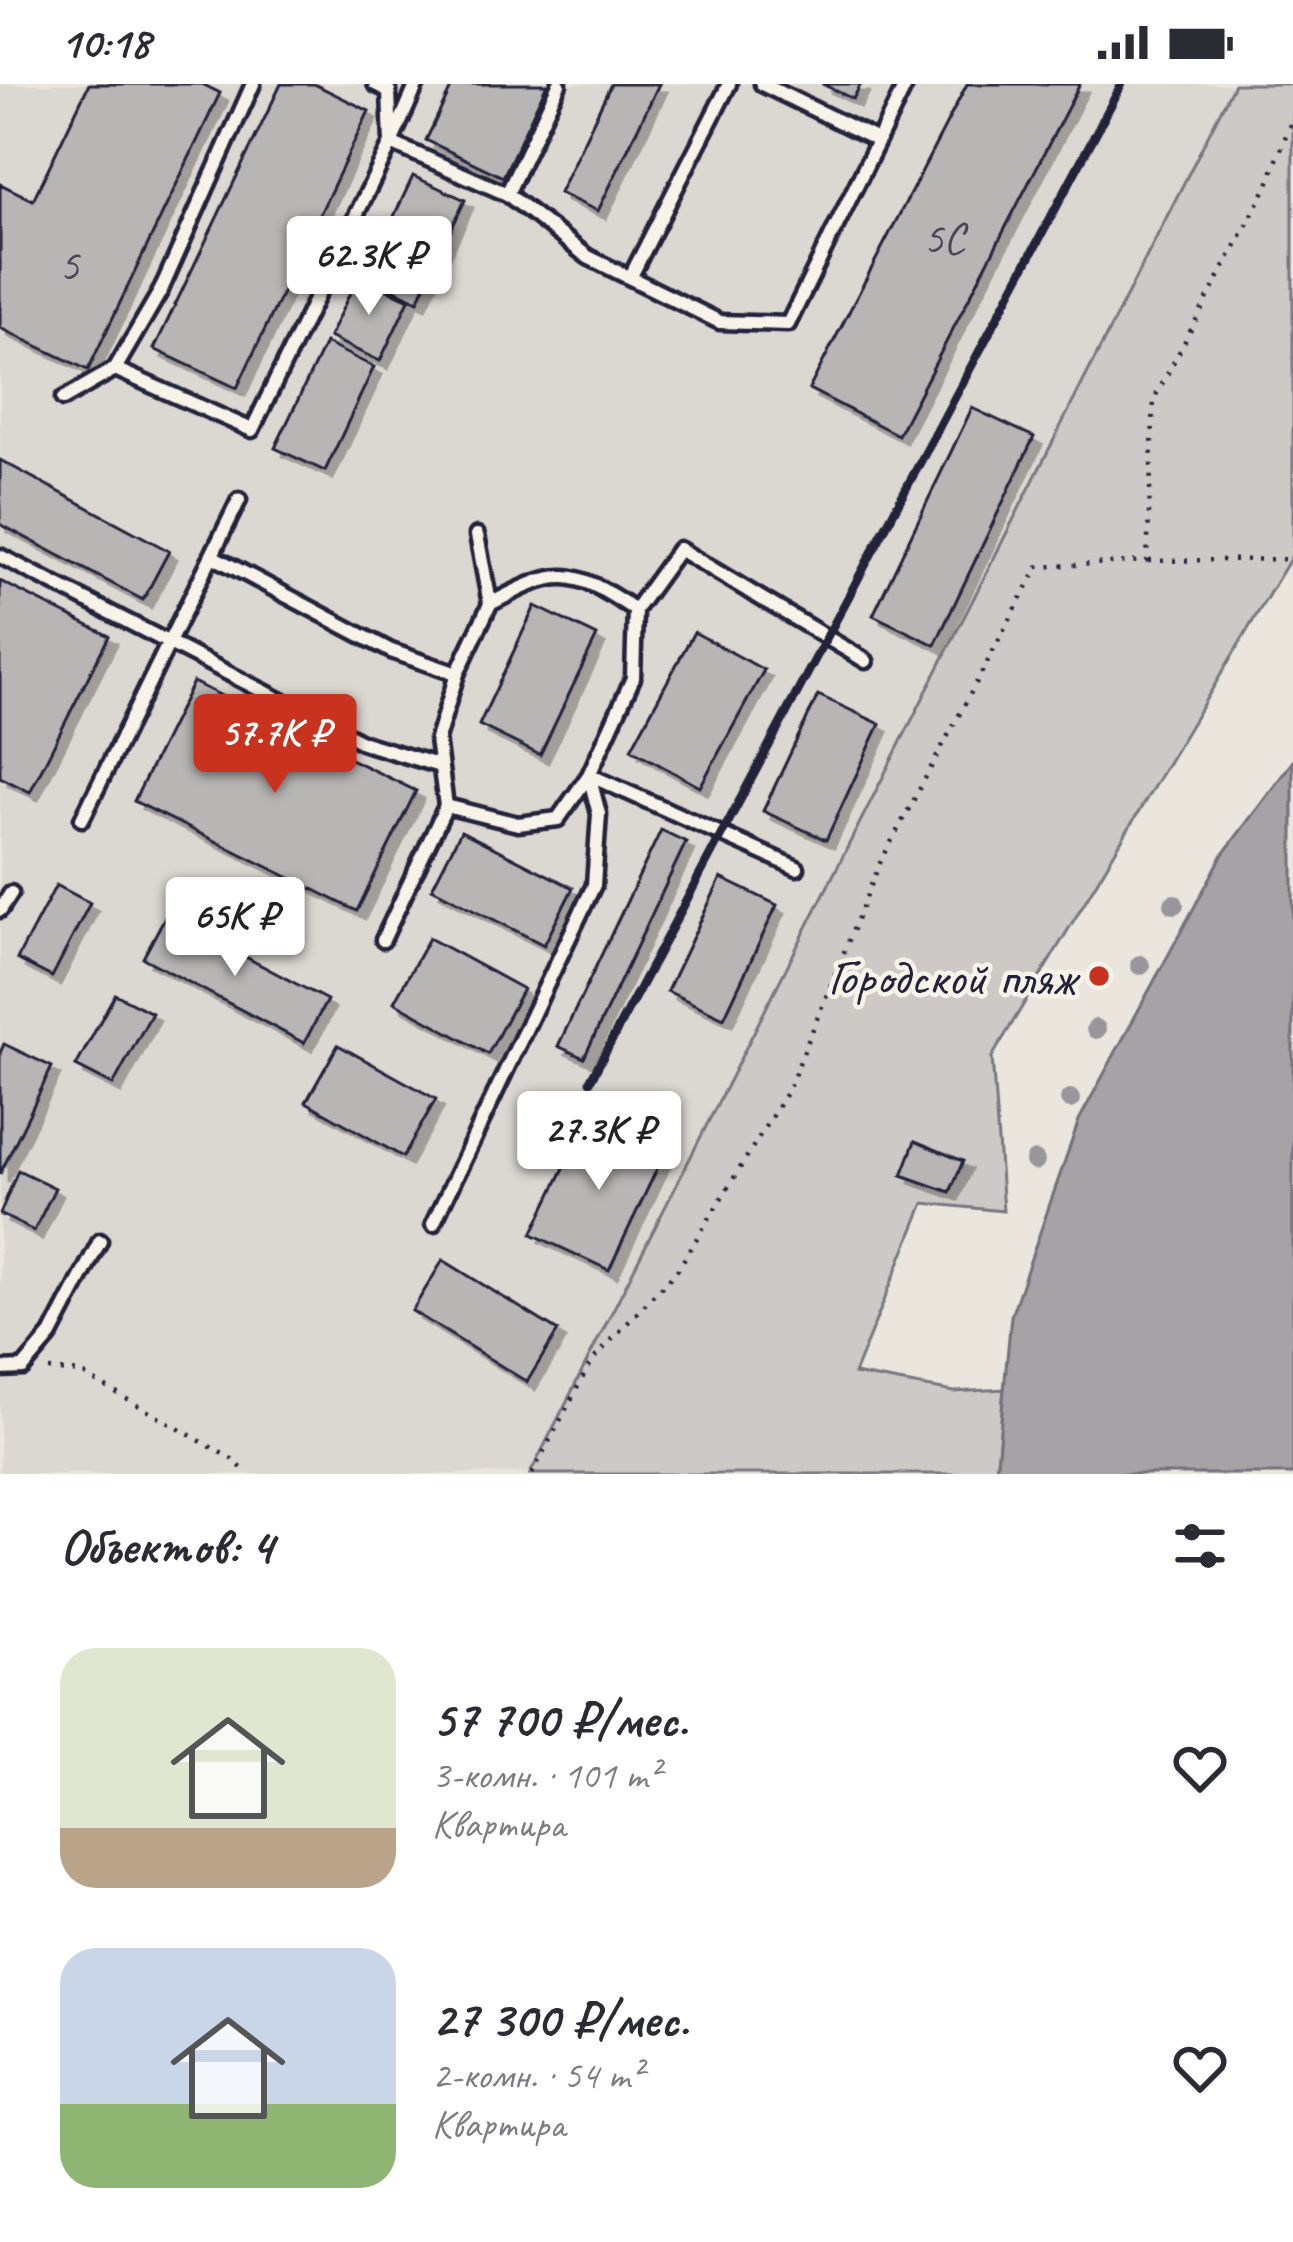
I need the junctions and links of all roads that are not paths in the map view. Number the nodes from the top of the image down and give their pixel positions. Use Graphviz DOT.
graph roads {
  1 [pos="254,84"];
  2 [pos="375,84"];
  3 [pos="417,84"];
  4 [pos="559,84"];
  5 [pos="729,84"];
  6 [pos="762,84"];
  7 [pos="906,84"];
  8 [pos="877,140"];
  9 [pos="391,143"];
  10 [pos="507,194"];
  11 [pos="630,278"];
  12 [pos="115,368"];
  13 [pos="63,399"];
  14 [pos="239,500"];
  15 [pos="478,535"];
  16 [pos="0,556"];
  17 [pos="212,556"];
  18 [pos="490,604"];
  19 [pos="634,610"];
  20 [pos="167,646"];
  21 [pos="866,661"];
  22 [pos="457,674"];
  23 [pos="440,766"];
  24 [pos="589,775"];
  25 [pos="446,806"];
  26 [pos="82,819"];
  27 [pos="797,868"];
  28 [pos="10,892"];
  29 [pos="0,910"];
  30 [pos="383,940"];
  31 [pos="433,1224"];
  32 [pos="100,1241"];
  33 [pos="0,1369"];
  1 -- 12 [label="lane"];
  2 -- 9 [label="lane"];
  3 -- 9 [label="lane"];
  4 -- 10 [label="lane"];
  5 -- 11 [label="lane"];
  6 -- 8 [label="lane"];
  7 -- 8 [label="lane"];
  8 -- 11 [label="lane"];
  9 -- 10 [label="lane"];
  9 -- 12 [label="lane"];
  10 -- 11 [label="lane"];
  12 -- 13 [label="lane"];
  14 -- 17 [label="lane"];
  15 -- 18 [label="lane"];
  16 -- 20 [label="lane"];
  17 -- 20 [label="lane"];
  17 -- 22 [label="lane"];
  18 -- 19 [label="lane"];
  18 -- 22 [label="lane"];
  19 -- 21 [label="lane"];
  19 -- 24 [label="lane"];
  20 -- 23 [label="lane"];
  20 -- 26 [label="lane"];
  22 -- 23 [label="lane"];
  23 -- 25 [label="lane"];
  24 -- 25 [label="lane"];
  24 -- 27 [label="lane"];
  24 -- 31 [label="lane"];
  25 -- 30 [label="lane"];
  28 -- 29 [label="lane"];
  32 -- 33 [label="lane"];
}
